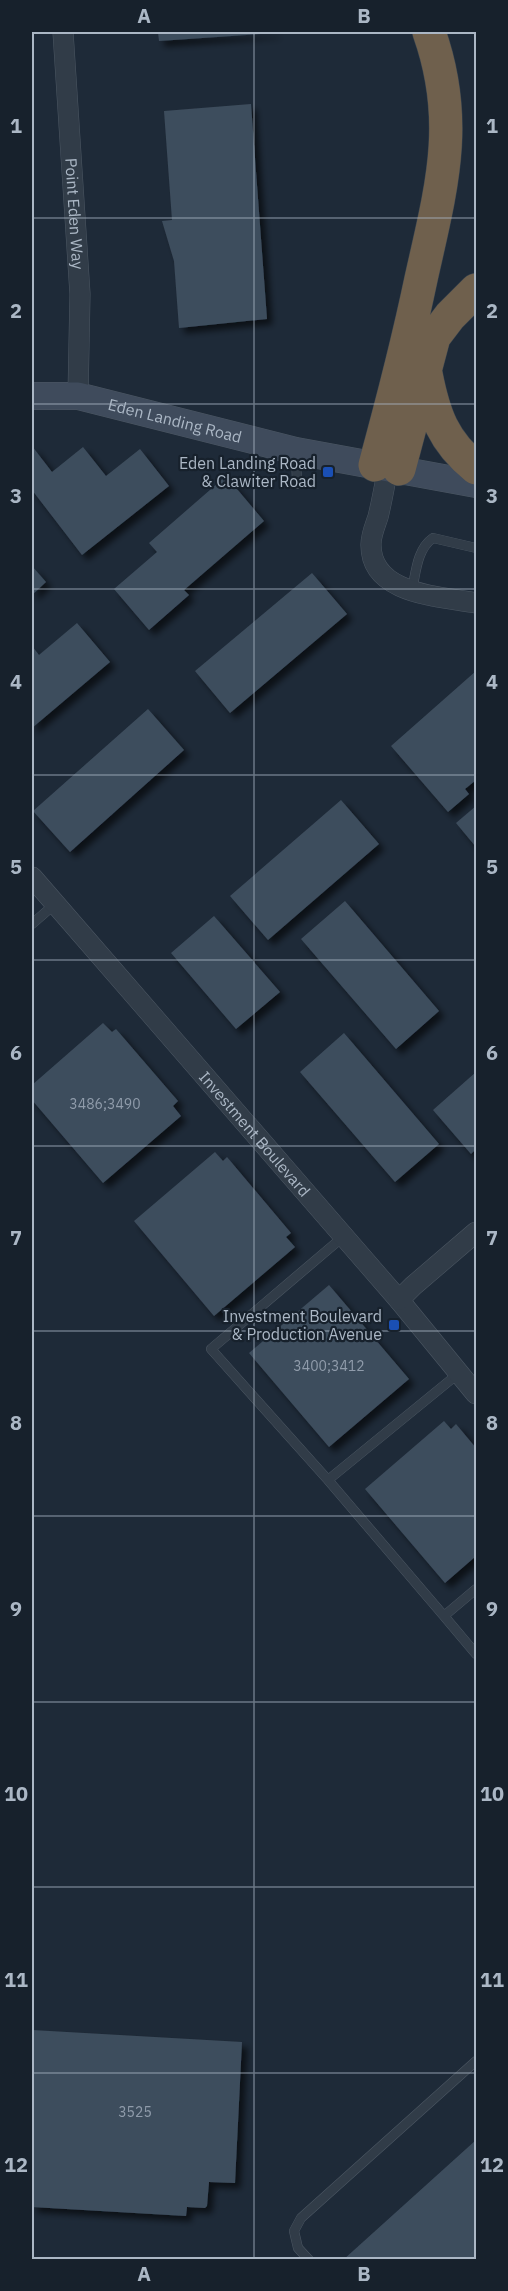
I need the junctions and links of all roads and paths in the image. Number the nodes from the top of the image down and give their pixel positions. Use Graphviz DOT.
graph roads {
  1 [pos="63,32"];
  2 [pos="429,32"];
  3 [pos="477,290"];
  4 [pos="425,369"];
  5 [pos="32,396"];
  6 [pos="78,396"];
  7 [pos="296,452"];
  8 [pos="387,467"];
  9 [pos="477,468"];
  10 [pos="297,484"];
  11 [pos="477,484"];
  12 [pos="477,548"];
  13 [pos="412,590"];
  14 [pos="477,603"];
  15 [pos="32,877"];
  16 [pos="55,904"];
  17 [pos="32,924"];
  18 [pos="477,1232"];
  19 [pos="344,1236"];
  20 [pos="399,1300"];
  21 [pos="459,1373"];
  22 [pos="476,1393"];
  23 [pos="328,1480"];
  24 [pos="477,1588"];
  25 [pos="444,1616"];
  26 [pos="477,1654"];
  27 [pos="477,2061"];
  28 [pos="309,2259"];
  1 -- 6 [label="street, Point Eden Way"];
  2 -- 8 [label="highway"];
  3 -- 4 [label="highway"];
  4 -- 8 [label="highway"];
  4 -- 9 [label="highway"];
  5 -- 6 [label="street, Eden Landing Road"];
  6 -- 7 [label="street, Eden Landing Road"];
  7 -- 8 [label="street, Eden Landing Road"];
  7 -- 10 [label="lane"];
  8 -- 11 [label="street, Eden Landing Road"];
  8 -- 13 [label="street"];
  12 -- 13 [label="lane"];
  13 -- 14 [label="street"];
  15 -- 16 [label="street, Investment Boulevard"];
  16 -- 17 [label="lane"];
  16 -- 19 [label="street, Investment Boulevard"];
  18 -- 20 [label="street"];
  19 -- 20 [label="street, Investment Boulevard"];
  19 -- 23 [label="lane"];
  20 -- 21 [label="street, Investment Boulevard"];
  21 -- 22 [label="street, Investment Boulevard"];
  21 -- 23 [label="lane"];
  23 -- 25 [label="lane"];
  24 -- 25 [label="lane"];
  25 -- 26 [label="lane"];
  27 -- 28 [label="lane"];
}
